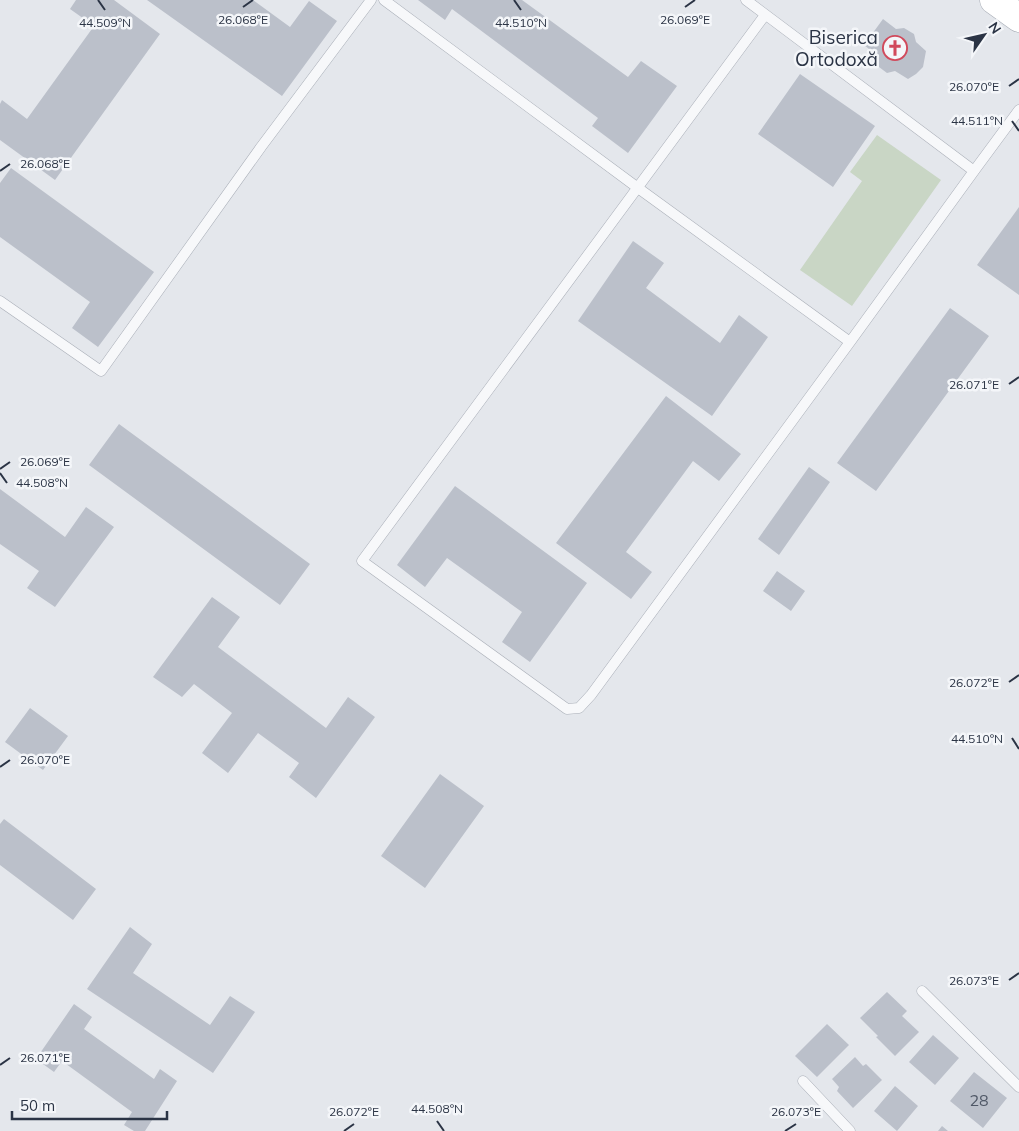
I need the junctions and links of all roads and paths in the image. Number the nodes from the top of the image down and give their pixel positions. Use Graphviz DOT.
graph roads {
  1 [pos="371,0"];
  2 [pos="384,0"];
  3 [pos="746,0"];
  4 [pos="994,0"];
  5 [pos="766,14"];
  6 [pos="1019,18"];
  7 [pos="1019,110"];
  8 [pos="974,171"];
  9 [pos="638,188"];
  10 [pos="0,301"];
  11 [pos="850,342"];
  12 [pos="922,991"];
  13 [pos="803,1081"];
  14 [pos="1019,1087"];
  15 [pos="850,1131"];
  1 -- 10 [label="lane"];
  2 -- 9 [label="lane"];
  3 -- 5 [label="lane"];
  4 -- 6 [label="street"];
  5 -- 8 [label="lane"];
  5 -- 9 [label="lane"];
  7 -- 8 [label="lane"];
  8 -- 11 [label="lane"];
  9 -- 11 [label="lane"];
  9 -- 11 [label="lane"];
  12 -- 14 [label="lane"];
  13 -- 15 [label="lane"];
}
